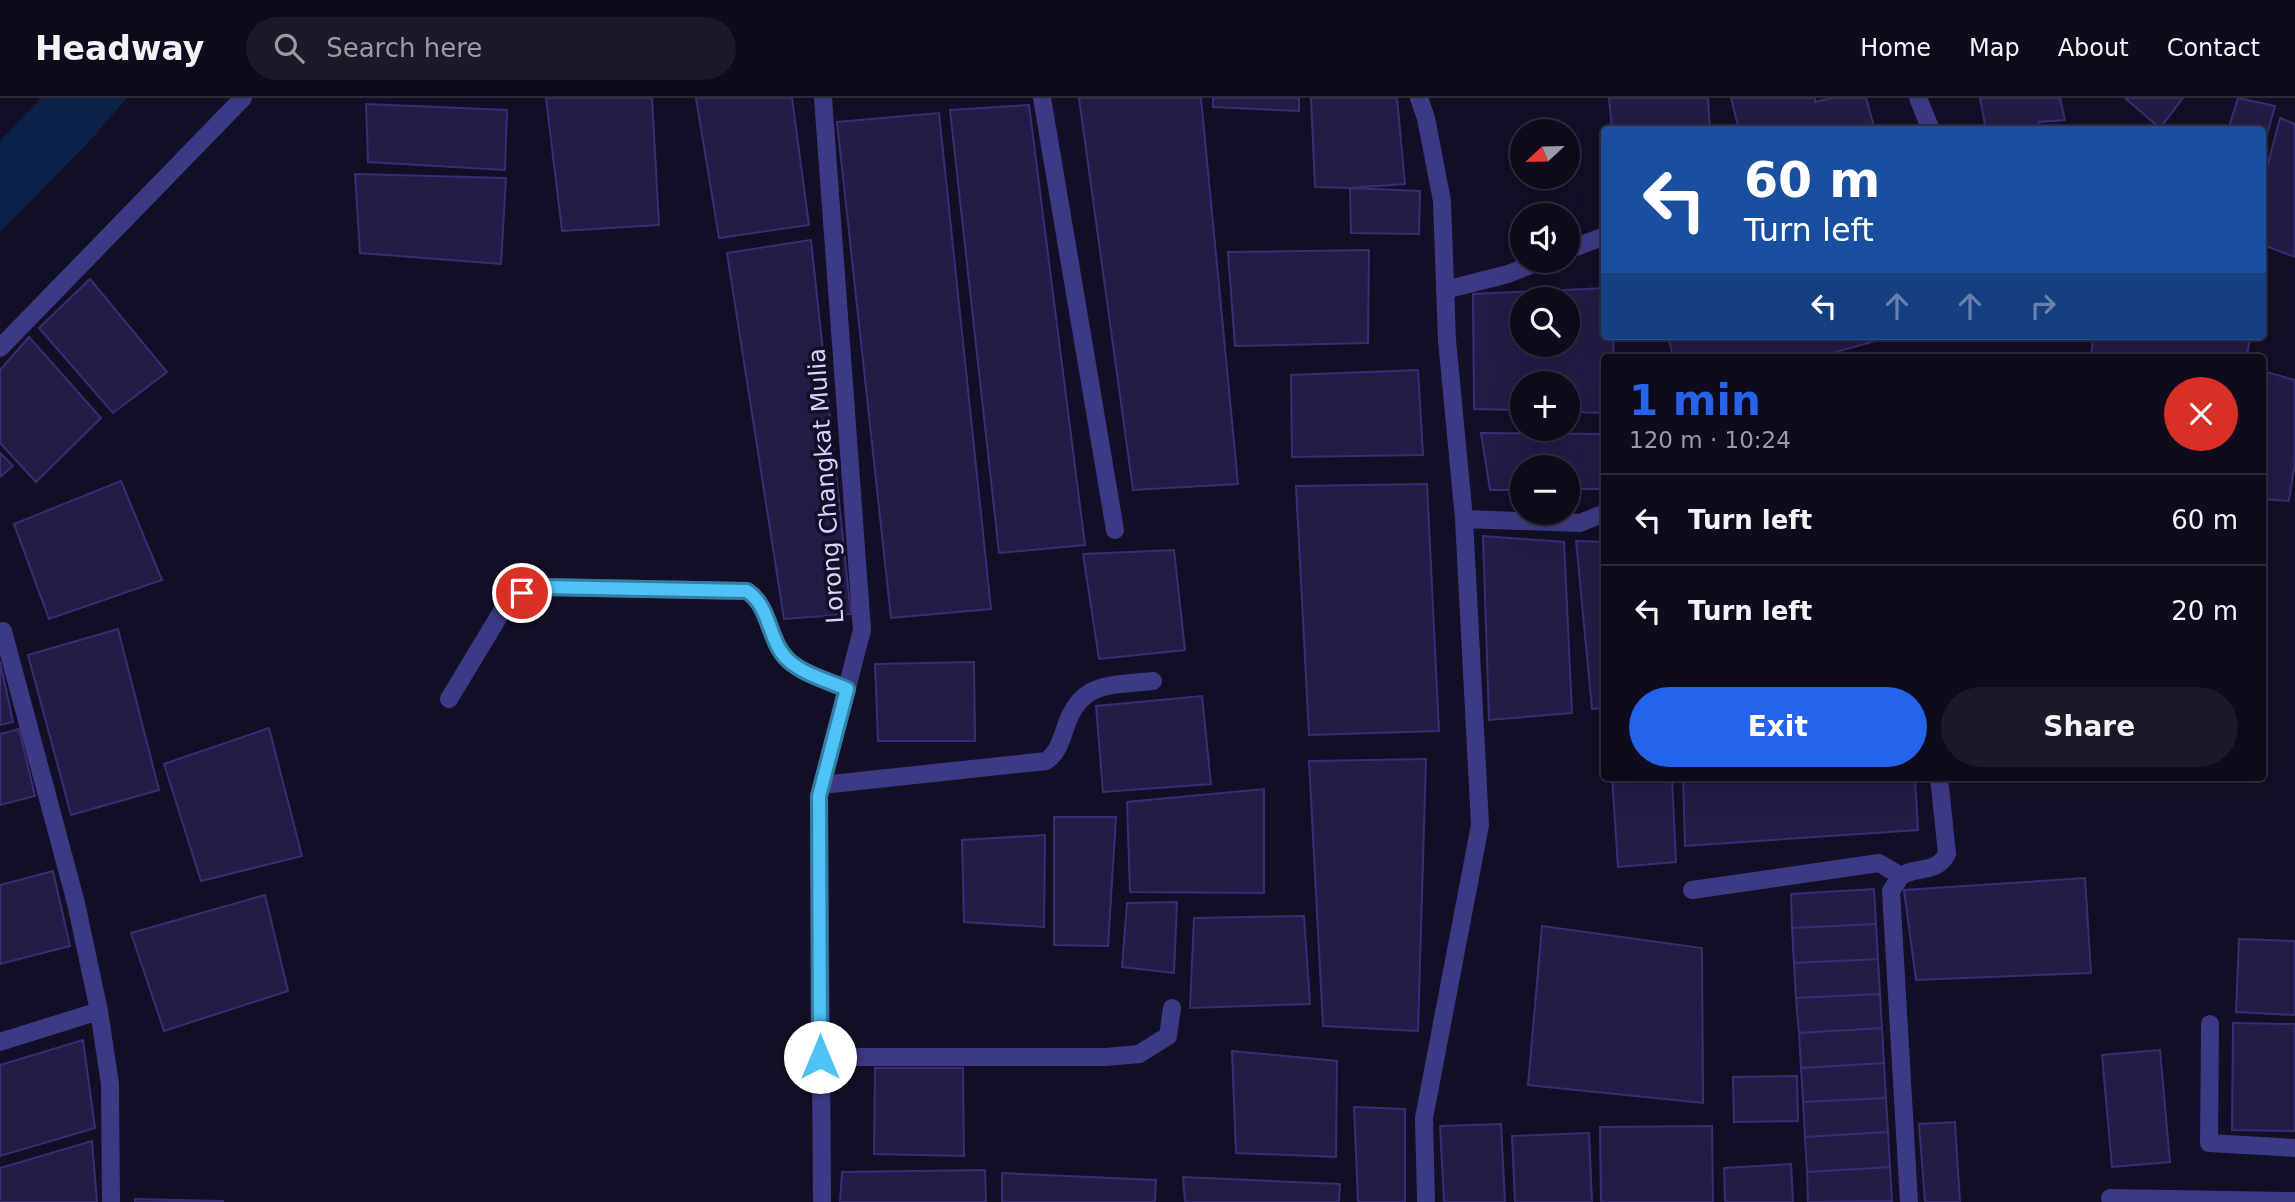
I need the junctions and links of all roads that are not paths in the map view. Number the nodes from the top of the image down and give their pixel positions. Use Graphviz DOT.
graph roads {
  1 [pos="243,98"];
  2 [pos="823,98"];
  3 [pos="1042,98"];
  4 [pos="1419,98"];
  5 [pos="1918,98"];
  6 [pos="1929,126"];
  7 [pos="1601,238"];
  8 [pos="1580,245"];
  9 [pos="1511,273"];
  10 [pos="1445,289"];
  11 [pos="0,348"];
  12 [pos="1601,515"];
  13 [pos="1464,519"];
  14 [pos="1115,530"];
  15 [pos="0,632"];
  16 [pos="1153,681"];
  17 [pos="847,689"];
  18 [pos="449,699"];
  19 [pos="1939,781"];
  20 [pos="821,785"];
  21 [pos="1901,876"];
  22 [pos="1692,890"];
  23 [pos="1172,1008"];
  24 [pos="99,1011"];
  25 [pos="2210,1024"];
  26 [pos="0,1042"];
  27 [pos="820,1057"];
  28 [pos="2295,1148"];
  29 [pos="2110,1198"];
  30 [pos="2295,1201"];
  31 [pos="111,1202"];
  32 [pos="822,1202"];
  33 [pos="1426,1202"];
  34 [pos="1909,1202"];
  1 -- 11 [label="street"];
  2 -- 17 [label="street, Lorong Changkat Mulia"];
  3 -- 14 [label="street"];
  4 -- 10 [label="street"];
  5 -- 6 [label="street"];
  7 -- 8 [label="street"];
  9 -- 10 [label="street"];
  10 -- 13 [label="street"];
  12 -- 13 [label="street"];
  13 -- 33 [label="street"];
  15 -- 24 [label="street"];
  16 -- 20 [label="street"];
  17 -- 18 [label="street"];
  17 -- 20 [label="street, Lorong Changkat Mulia"];
  19 -- 21 [label="street"];
  20 -- 27 [label="street, Lorong Changkat Mulia"];
  21 -- 22 [label="street"];
  21 -- 34 [label="street"];
  23 -- 27 [label="street"];
  24 -- 26 [label="street"];
  24 -- 31 [label="street"];
  25 -- 28 [label="street"];
  27 -- 32 [label="street, Lorong Changkat Mulia"];
  29 -- 30 [label="street"];
}
